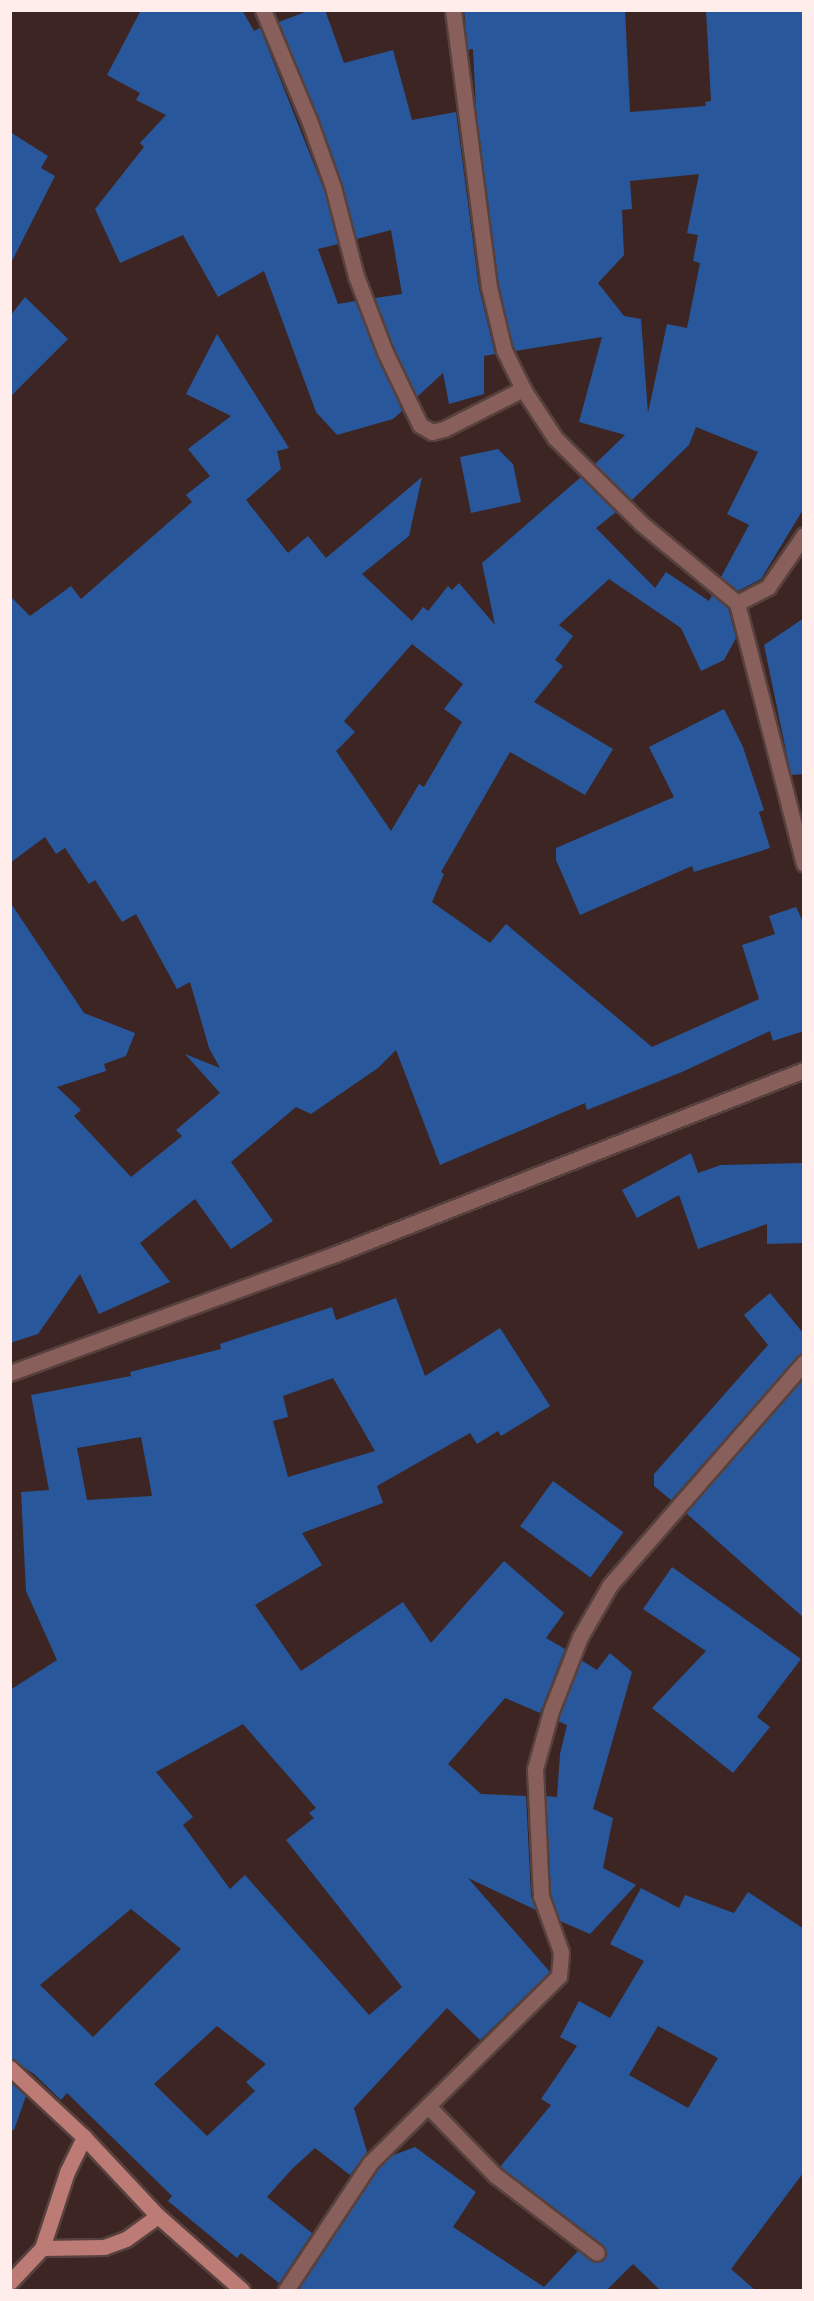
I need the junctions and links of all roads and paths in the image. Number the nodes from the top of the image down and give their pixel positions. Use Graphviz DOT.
graph roads {
  1 [pos="263,10"];
  2 [pos="453,10"];
  3 [pos="523,389"];
  4 [pos="804,536"];
  5 [pos="737,603"];
  6 [pos="804,864"];
  7 [pos="804,1070"];
  8 [pos="804,1363"];
  9 [pos="10,1373"];
  10 [pos="10,2068"];
  11 [pos="429,2108"];
  12 [pos="84,2138"];
  13 [pos="158,2216"];
  14 [pos="42,2248"];
  15 [pos="597,2253"];
  16 [pos="10,2282"];
  17 [pos="242,2290"];
  18 [pos="286,2290"];
  1 -- 3 [label="street"];
  2 -- 3 [label="street"];
  3 -- 5 [label="street"];
  4 -- 5 [label="street"];
  5 -- 6 [label="street"];
  7 -- 9 [label="street"];
  8 -- 11 [label="street"];
  10 -- 12 [label="main road"];
  11 -- 15 [label="street"];
  11 -- 18 [label="street"];
  12 -- 13 [label="main road"];
  12 -- 14 [label="main road"];
  13 -- 14 [label="main road"];
  13 -- 17 [label="main road"];
  14 -- 16 [label="main road"];
}
